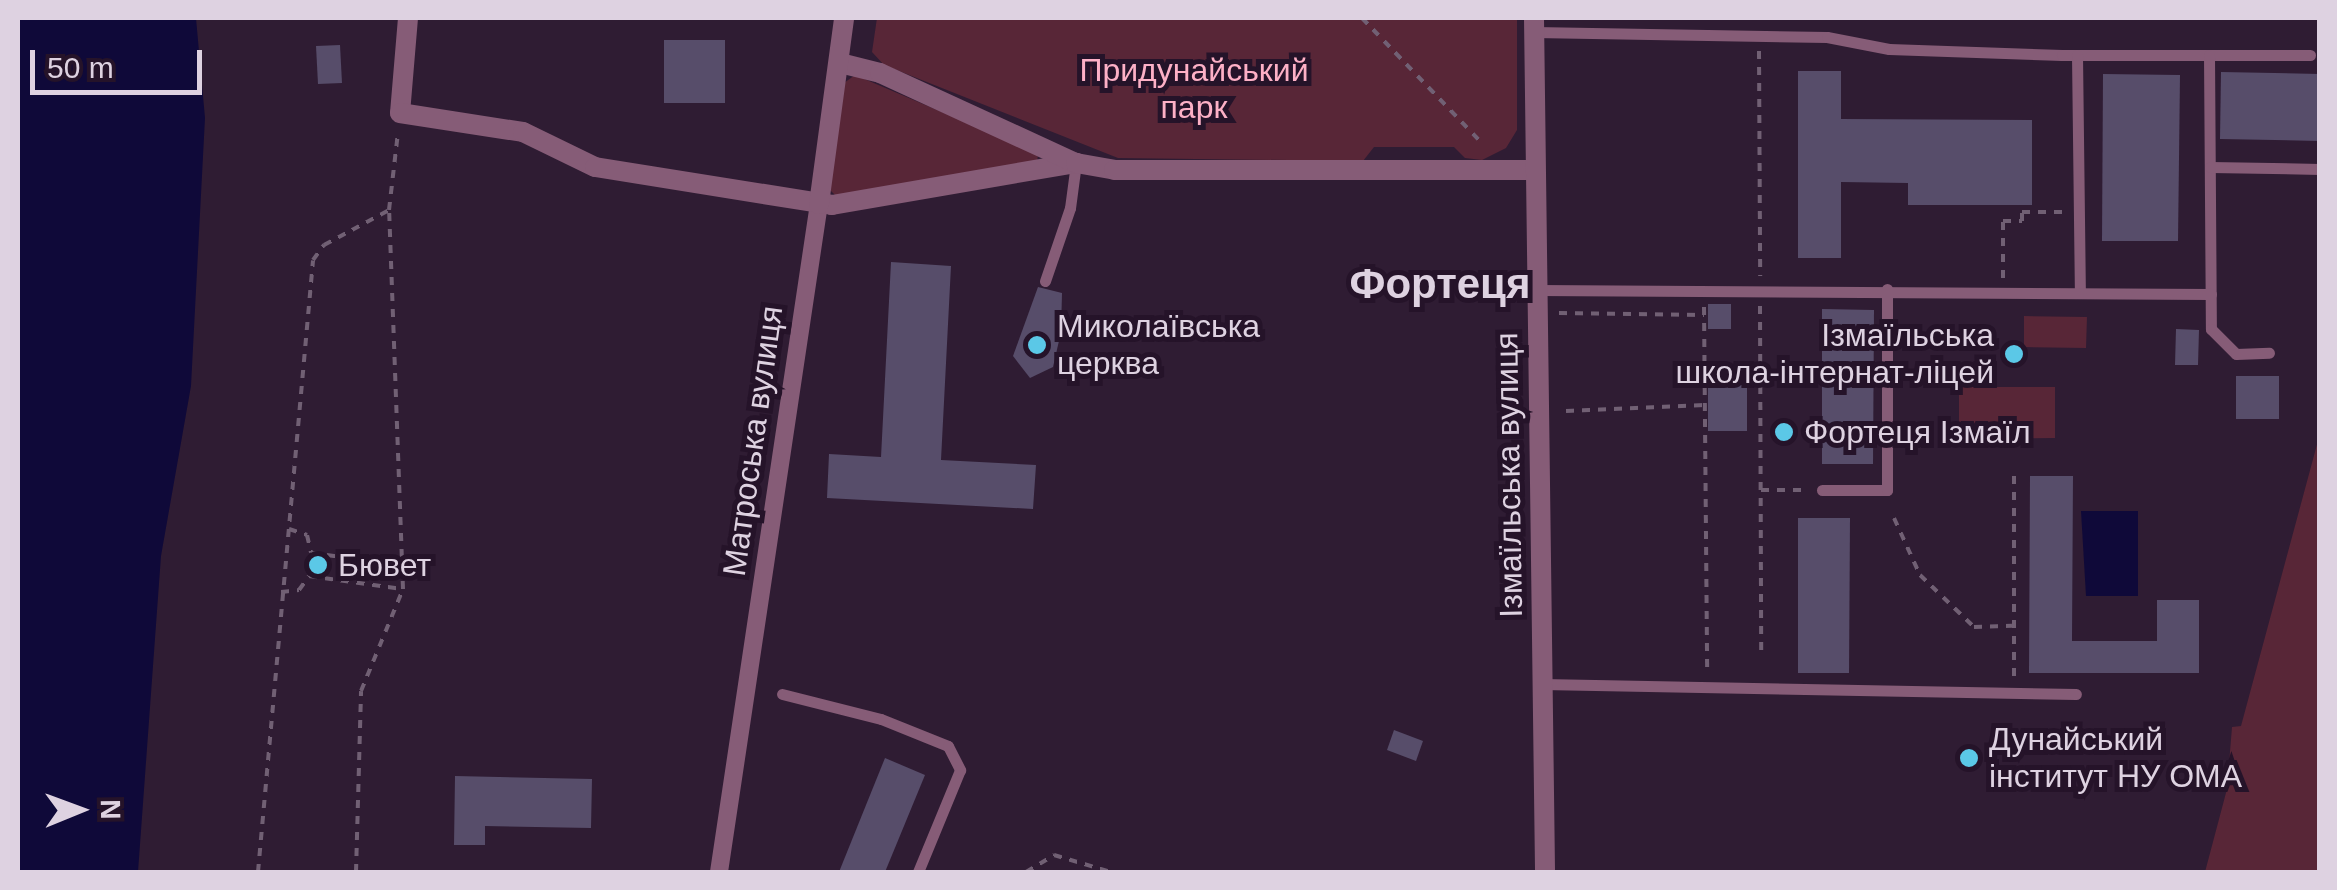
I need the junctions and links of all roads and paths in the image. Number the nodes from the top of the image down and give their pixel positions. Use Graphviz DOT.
graph roads {
  1 [pos="408,18"];
  2 [pos="844,18"];
  3 [pos="1362,18"];
  4 [pos="1534,25"];
  5 [pos="1759,36"];
  6 [pos="2077,55"];
  7 [pos="2209,55"];
  8 [pos="2310,55"];
  9 [pos="840,63"];
  10 [pos="400,112"];
  11 [pos="1482,144"];
  12 [pos="1076,162"];
  13 [pos="2210,166"];
  14 [pos="2320,169"];
  15 [pos="1535,170"];
  16 [pos="819,204"];
  17 [pos="388,210"];
  18 [pos="2063,212"];
  19 [pos="1045,281"];
  20 [pos="1760,284"];
  21 [pos="2002,285"];
  22 [pos="1887,289"];
  23 [pos="1536,290"];
  24 [pos="1704,290"];
  25 [pos="2080,292"];
  26 [pos="2211,294"];
  27 [pos="1760,296"];
  28 [pos="1555,313"];
  29 [pos="1704,315"];
  30 [pos="2269,354"];
  31 [pos="1705,405"];
  32 [pos="1566,411"];
  33 [pos="2014,475"];
  34 [pos="1760,490"];
  35 [pos="1822,490"];
  36 [pos="1894,518"];
  37 [pos="289,529"];
  38 [pos="403,566"];
  39 [pos="403,589"];
  40 [pos="281,592"];
  41 [pos="2014,626"];
  42 [pos="1761,652"];
  43 [pos="2014,676"];
  44 [pos="1542,684"];
  45 [pos="1707,687"];
  46 [pos="782,694"];
  47 [pos="2076,694"];
  48 [pos="258,872"];
  49 [pos="356,872"];
  50 [pos="720,872"];
  51 [pos="918,872"];
  52 [pos="1026,872"];
  53 [pos="1110,872"];
  54 [pos="1545,872"];
  1 -- 10 [label="street"];
  2 -- 9 [label="street, Матроська вулиця"];
  3 -- 11 [label="path"];
  4 -- 5 [label="lane"];
  4 -- 15 [label="street, Ізмаїльська вулиця"];
  5 -- 6 [label="lane"];
  5 -- 20 [label="path"];
  6 -- 7 [label="lane"];
  6 -- 25 [label="lane"];
  7 -- 8 [label="lane"];
  7 -- 13 [label="lane"];
  9 -- 12 [label="street"];
  9 -- 16 [label="street, Матроська вулиця"];
  10 -- 16 [label="street"];
  10 -- 17 [label="path"];
  12 -- 15 [label="street"];
  12 -- 16 [label="street"];
  12 -- 19 [label="lane"];
  13 -- 14 [label="lane"];
  13 -- 26 [label="lane"];
  15 -- 23 [label="street, Ізмаїльська вулиця"];
  16 -- 50 [label="street, Матроська вулиця"];
  17 -- 37 [label="path"];
  17 -- 38 [label="path"];
  18 -- 21 [label="path"];
  22 -- 24 [label="lane"];
  22 -- 25 [label="lane"];
  22 -- 35 [label="lane"];
  23 -- 24 [label="lane"];
  23 -- 44 [label="street, Ізмаїльська вулиця"];
  24 -- 29 [label="path"];
  25 -- 26 [label="lane"];
  26 -- 30 [label="lane"];
  27 -- 34 [label="path"];
  28 -- 29 [label="path"];
  29 -- 31 [label="path"];
  31 -- 32 [label="path"];
  31 -- 45 [label="path"];
  33 -- 41 [label="path"];
  34 -- 35 [label="path"];
  34 -- 42 [label="path"];
  36 -- 41 [label="path"];
  37 -- 38 [label="path"];
  37 -- 40 [label="path"];
  38 -- 39 [label="path"];
  39 -- 40 [label="path"];
  39 -- 49 [label="path"];
  40 -- 48 [label="path"];
  41 -- 43 [label="path"];
  44 -- 45 [label="lane"];
  44 -- 54 [label="street, Ізмаїльська вулиця"];
  45 -- 47 [label="lane"];
  46 -- 51 [label="lane"];
  52 -- 53 [label="path"];
}
